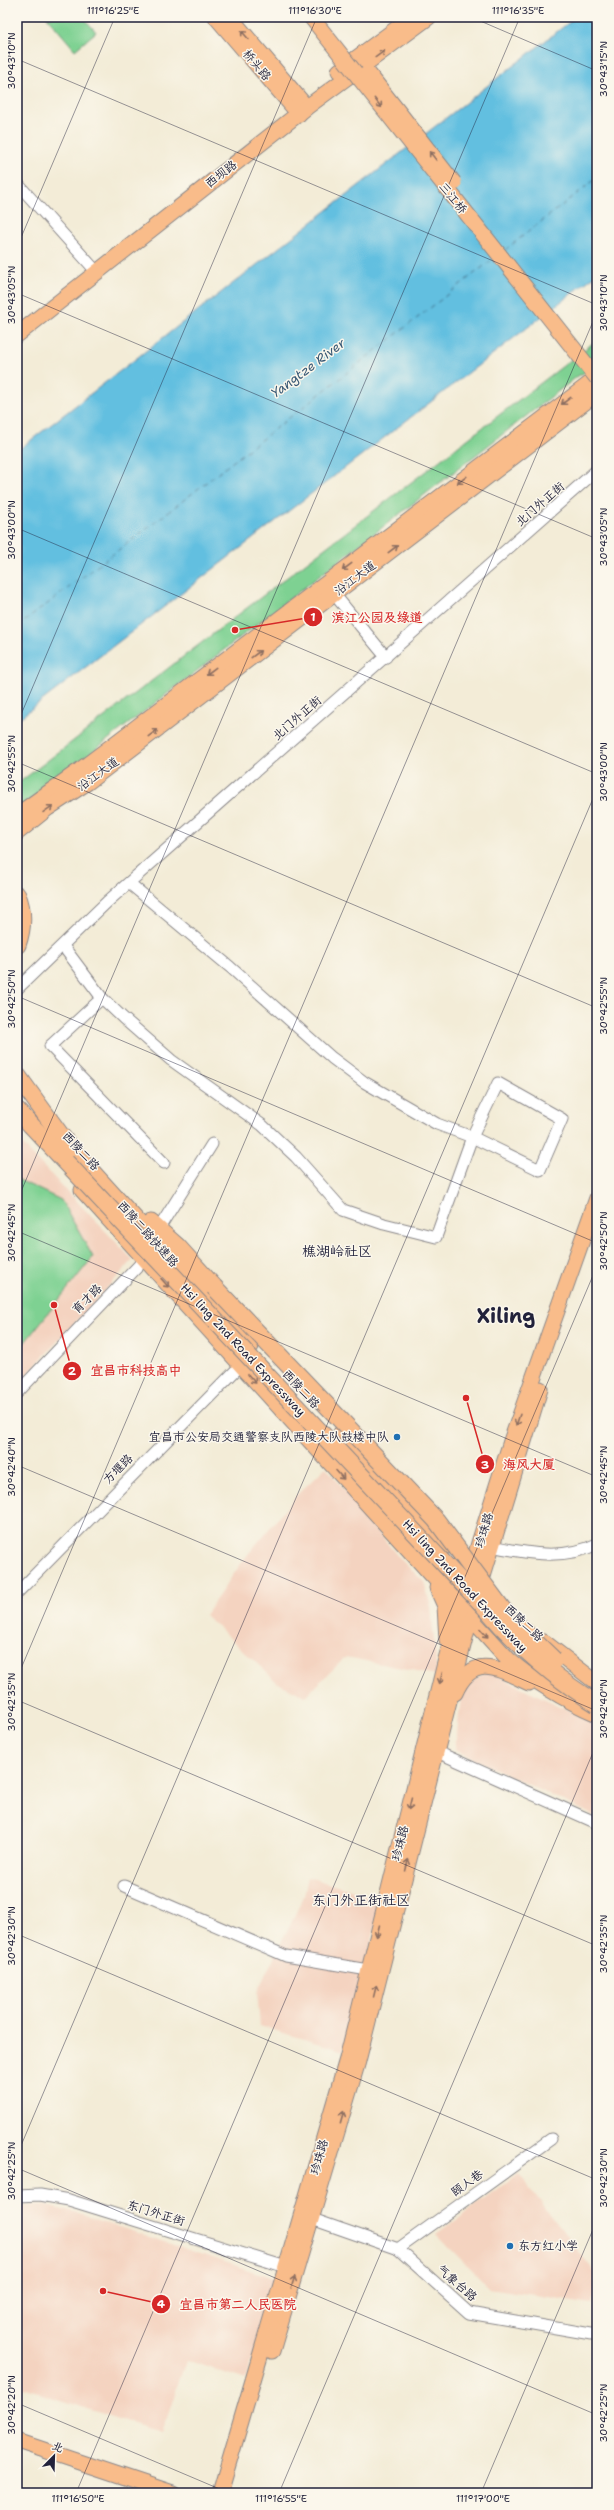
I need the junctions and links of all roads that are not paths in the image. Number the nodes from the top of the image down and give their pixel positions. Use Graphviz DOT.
graph roads {
  1 [pos="216,17"];
  2 [pos="230,17"];
  3 [pos="311,17"];
  4 [pos="324,17"];
  5 [pos="412,17"];
  6 [pos="429,17"];
  7 [pos="299,107"];
  8 [pos="17,183"];
  9 [pos="93,268"];
  10 [pos="17,323"];
  11 [pos="17,335"];
  12 [pos="597,362"];
  13 [pos="595,387"];
  14 [pos="597,470"];
  15 [pos="334,594"];
  16 [pos="386,657"];
  17 [pos="17,815"];
  18 [pos="17,833"];
  19 [pos="129,883"];
  20 [pos="17,895"];
  21 [pos="17,945"];
  22 [pos="63,946"];
  23 [pos="17,989"];
  24 [pos="102,998"];
  25 [pos="17,1075"];
  26 [pos="17,1082"];
  27 [pos="17,1089"];
  28 [pos="17,1112"];
  29 [pos="24,1122"];
  30 [pos="472,1137"];
  31 [pos="212,1144"];
  32 [pos="70,1148"];
  33 [pos="164,1163"];
  34 [pos="597,1198"];
  35 [pos="137,1211"];
  36 [pos="597,1224"];
  37 [pos="157,1231"];
  38 [pos="144,1260"];
  39 [pos="240,1366"];
  40 [pos="17,1393"];
  41 [pos="597,1544"];
  42 [pos="491,1546"];
  43 [pos="432,1576"];
  44 [pos="476,1576"];
  45 [pos="17,1593"];
  46 [pos="465,1613"];
  47 [pos="506,1614"];
  48 [pos="446,1659"];
  49 [pos="597,1683"];
  50 [pos="597,1693"];
  51 [pos="568,1702"];
  52 [pos="597,1704"];
  53 [pos="597,1714"];
  54 [pos="441,1727"];
  55 [pos="435,1751"];
  56 [pos="597,1823"];
  57 [pos="124,1886"];
  58 [pos="368,1970"];
  59 [pos="550,2139"];
  60 [pos="17,2196"];
  61 [pos="312,2218"];
  62 [pos="398,2249"];
  63 [pos="286,2267"];
  64 [pos="597,2335"];
  65 [pos="17,2440"];
  66 [pos="17,2451"];
  67 [pos="148,2493"];
  68 [pos="174,2493"];
  69 [pos="220,2493"];
  70 [pos="229,2493"];
  1 -- 7 [label="main road, 桥头路"];
  7 -- 2 [label="main road, 桥头路, one-way"];
  3 -- 13 [label="main road, 三江桥, one-way, bridge"];
  12 -- 4 [label="main road, 三江桥, one-way, bridge"];
  5 -- 7 [label="main road, 西坝路"];
  7 -- 6 [label="main road, 西坝路, one-way"];
  7 -- 9 [label="main road, 西坝路"];
  8 -- 9 [label="street"];
  9 -- 10 [label="main road, 西坝路"];
  9 -- 11 [label="main road, 西坝路"];
  15 -- 13 [label="main road, 沿江大道, one-way"];
  13 -- 17 [label="main road, 沿江大道, one-way"];
  14 -- 16 [label="street, 北门外正街"];
  15 -- 16 [label="street"];
  18 -- 15 [label="main road, 沿江大道, one-way"];
  16 -- 19 [label="street, 北门外正街"];
  19 -- 22 [label="street, 北门外正街"];
  19 -- 30 [label="street"];
  20 -- 21 [label="highway"];
  22 -- 23 [label="street, 北门外正街"];
  22 -- 24 [label="street"];
  24 -- 30 [label="street"];
  24 -- 33 [label="street"];
  25 -- 32 [label="highway, bridge"];
  26 -- 35 [label="main road, 西陵二路"];
  27 -- 32 [label="highway, bridge"];
  28 -- 29 [label="highway, Hsi ling 2nd Road Expressway"];
  29 -- 38 [label="main road"];
  29 -- 52 [label="highway, Hsi ling 2nd Road Expressway, bridge"];
  30 -- 30 [label="street"];
  31 -- 37 [label="street"];
  32 -- 47 [label="highway, 西陵二路快速路, bridge"];
  34 -- 44 [label="main road, 珍珠路, one-way"];
  35 -- 37 [label="highway"];
  36 -- 42 [label="main road, 珍珠路"];
  37 -- 44 [label="main road, 西陵二路"];
  37 -- 47 [label="highway, bridge"];
  38 -- 39 [label="main road, one-way"];
  38 -- 40 [label="street, 育才路"];
  39 -- 43 [label="main road, one-way"];
  39 -- 45 [label="street, 方堰路"];
  41 -- 42 [label="street"];
  42 -- 44 [label="main road, 珍珠路"];
  43 -- 46 [label="main road"];
  43 -- 48 [label="main road"];
  44 -- 46 [label="main road, 珍珠路"];
  44 -- 49 [label="main road, 西陵二路"];
  46 -- 48 [label="main road, 珍珠路"];
  46 -- 51 [label="main road, one-way"];
  46 -- 54 [label="main road, 珍珠路"];
  47 -- 50 [label="highway, Hsi ling 2nd Road Expressway, bridge"];
  48 -- 58 [label="main road, 珍珠路, one-way"];
  51 -- 53 [label="main road"];
  51 -- 54 [label="main road"];
  54 -- 55 [label="main road, 珍珠路"];
  55 -- 56 [label="street"];
  61 -- 55 [label="main road, 珍珠路, one-way"];
  57 -- 58 [label="street"];
  58 -- 63 [label="main road, 珍珠路"];
  59 -- 62 [label="street, 颐人巷"];
  60 -- 63 [label="street, 东门外正街"];
  61 -- 62 [label="street, 气象台路"];
  70 -- 61 [label="main road, 珍珠路, one-way"];
  62 -- 64 [label="street, 气象台路"];
  63 -- 69 [label="main road, 珍珠路"];
  65 -- 68 [label="main road"];
  66 -- 67 [label="main road"];
}
